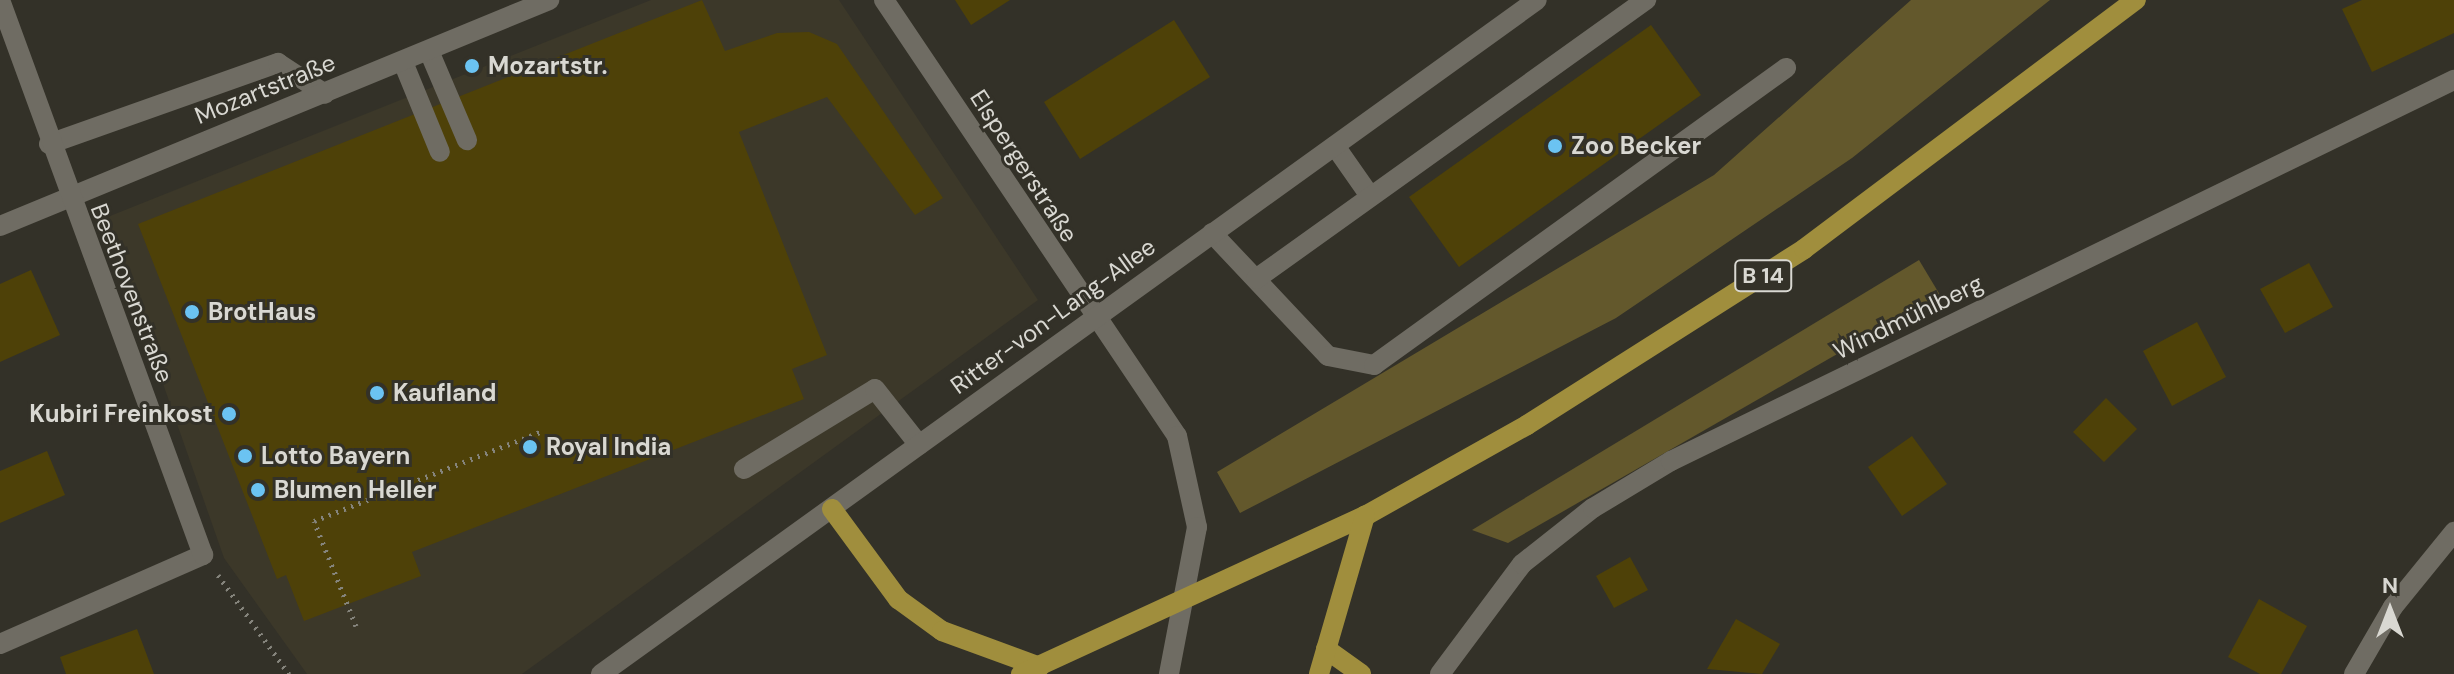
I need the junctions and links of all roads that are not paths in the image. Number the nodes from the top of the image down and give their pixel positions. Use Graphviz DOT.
graph roads {
  1 [pos="0,0"];
  2 [pos="549,0"];
  3 [pos="884,0"];
  4 [pos="1537,0"];
  5 [pos="1646,0"];
  6 [pos="2136,0"];
  7 [pos="429,51"];
  8 [pos="403,62"];
  9 [pos="1786,68"];
  10 [pos="2454,80"];
  11 [pos="325,94"];
  12 [pos="467,140"];
  13 [pos="49,144"];
  14 [pos="1335,146"];
  15 [pos="440,152"];
  16 [pos="67,195"];
  17 [pos="1370,196"];
  18 [pos="0,226"];
  19 [pos="1212,233"];
  20 [pos="1256,279"];
  21 [pos="1092,318"];
  22 [pos="919,445"];
  23 [pos="744,469"];
  24 [pos="832,509"];
  25 [pos="1365,516"];
  26 [pos="2454,532"];
  27 [pos="0,644"];
  28 [pos="1326,649"];
  29 [pos="1030,670"];
  30 [pos="601,674"];
  31 [pos="1169,674"];
  32 [pos="1319,674"];
  33 [pos="1361,674"];
  34 [pos="1440,674"];
  35 [pos="2354,674"];
  1 -- 13 [label="street, Beethovenstraße"];
  2 -- 7 [label="street, Mozartstraße"];
  3 -- 21 [label="street, Elspergerstraße"];
  4 -- 14 [label="street, Ritter-von-Lang-Allee"];
  5 -- 17 [label="street"];
  6 -- 25 [label="main road, B 14"];
  7 -- 8 [label="street, Mozartstraße"];
  7 -- 12 [label="street"];
  8 -- 11 [label="street, Mozartstraße"];
  8 -- 15 [label="street"];
  9 -- 20 [label="street"];
  10 -- 34 [label="street, Windmühlberg"];
  11 -- 13 [label="street"];
  11 -- 16 [label="street, Mozartstraße"];
  13 -- 16 [label="street, Beethovenstraße"];
  14 -- 17 [label="street"];
  14 -- 19 [label="street, Ritter-von-Lang-Allee"];
  16 -- 18 [label="street, Mozartstraße"];
  16 -- 27 [label="street, Beethovenstraße"];
  17 -- 20 [label="street"];
  19 -- 20 [label="street"];
  19 -- 21 [label="street, Ritter-von-Lang-Allee"];
  21 -- 22 [label="street, Ritter-von-Lang-Allee"];
  21 -- 31 [label="street, Elspergerstraße"];
  22 -- 23 [label="street"];
  22 -- 24 [label="street, Ritter-von-Lang-Allee"];
  24 -- 29 [label="main road"];
  24 -- 30 [label="street, Ritter-von-Lang-Allee"];
  25 -- 28 [label="main road"];
  25 -- 29 [label="main road, B 14"];
  26 -- 35 [label="street"];
  28 -- 32 [label="main road"];
  28 -- 33 [label="main road"];
}
